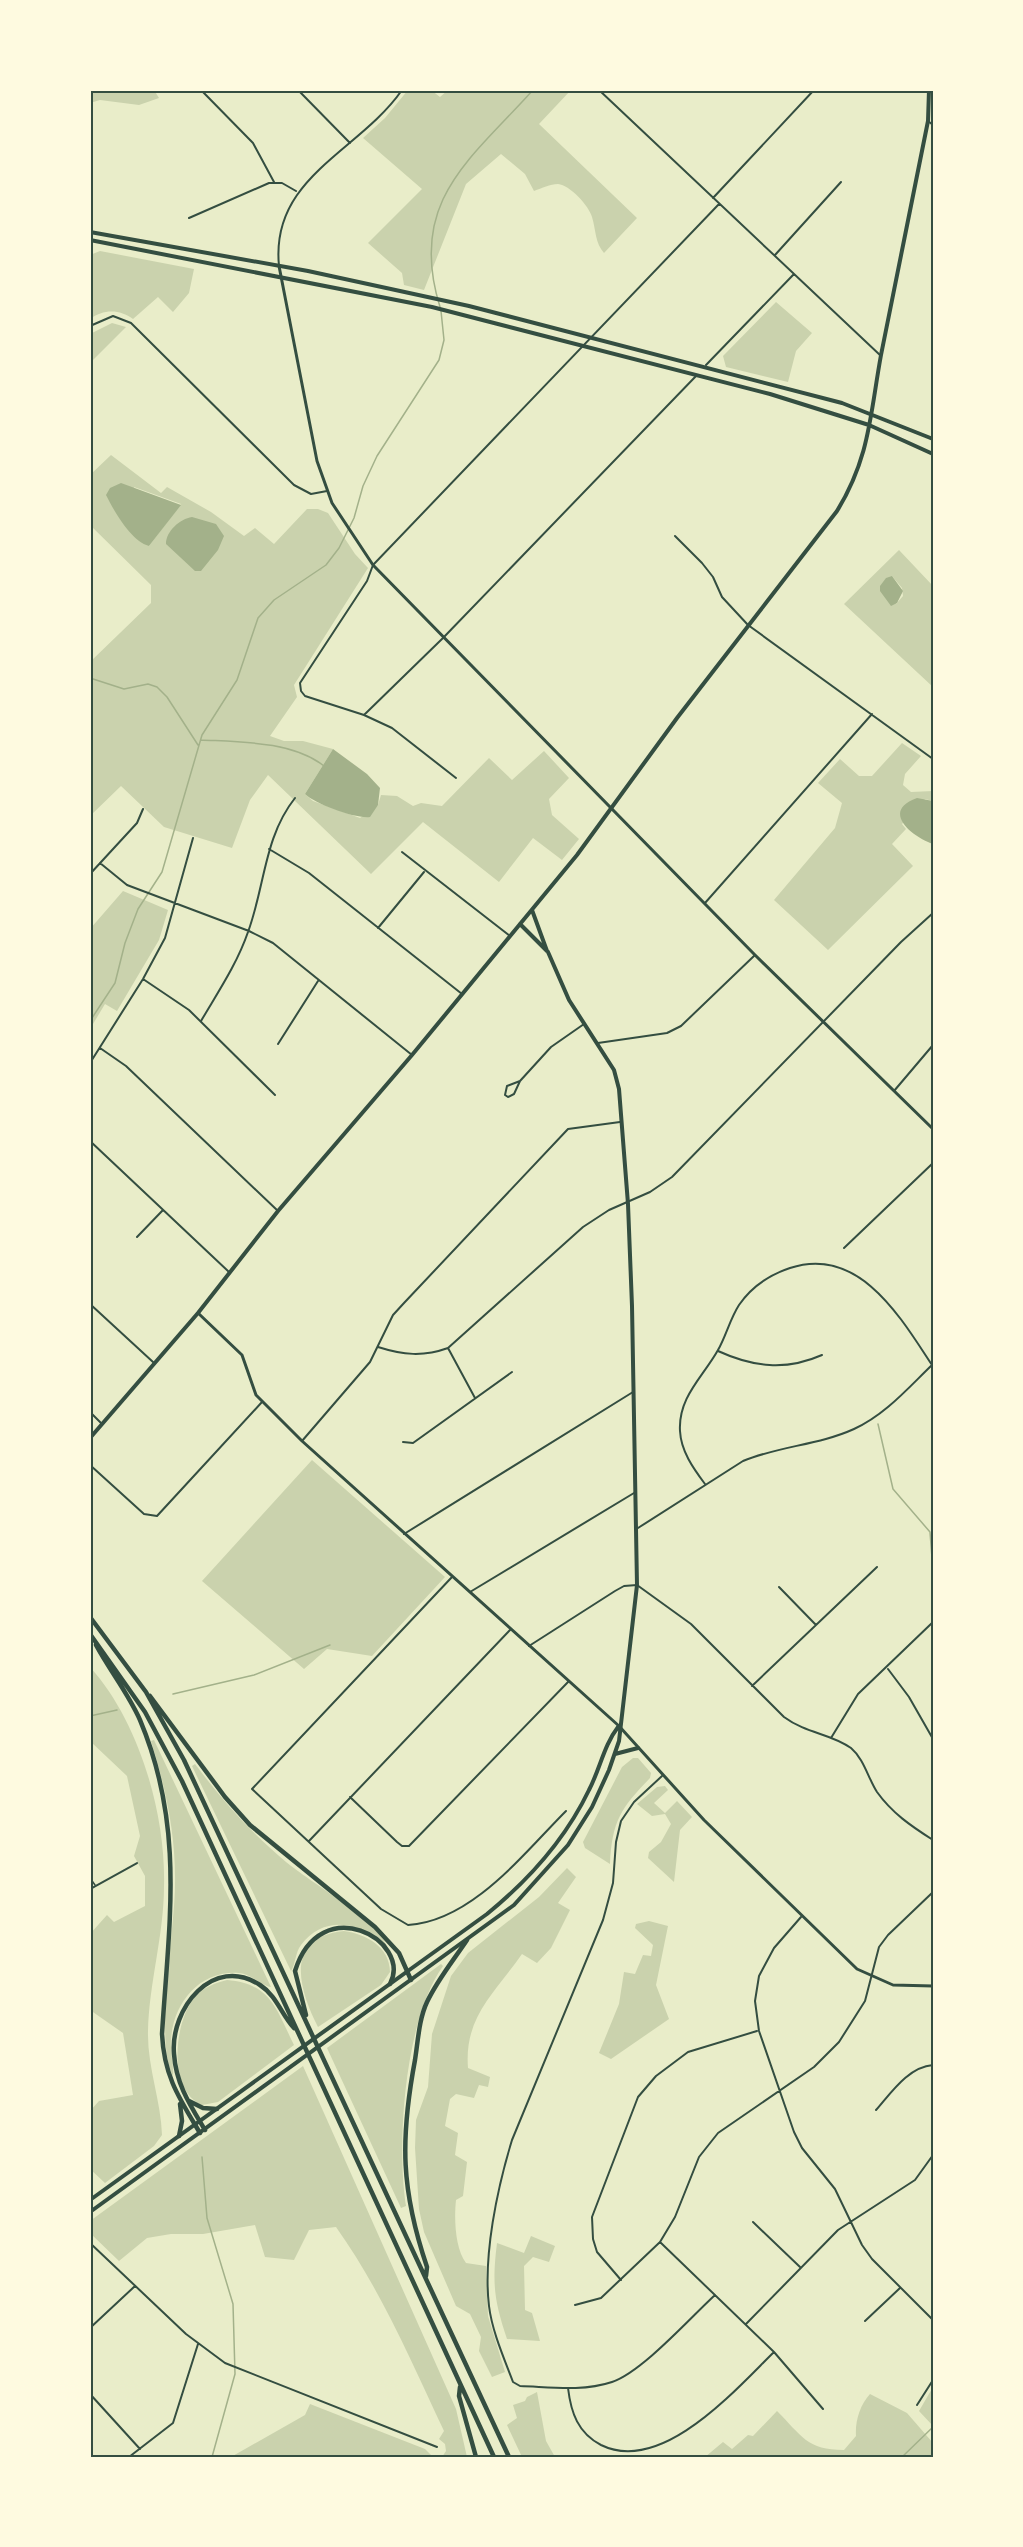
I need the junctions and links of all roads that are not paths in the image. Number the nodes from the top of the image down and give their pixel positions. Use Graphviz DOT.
graph roads {
  1 [pos="201,90"];
  2 [pos="298,90"];
  3 [pos="402,90"];
  4 [pos="599,90"];
  5 [pos="814,90"];
  6 [pos="929,90"];
  7 [pos="604,92"];
  8 [pos="928,121"];
  9 [pos="933,125"];
  10 [pos="350,143"];
  11 [pos="274,182"];
  12 [pos="841,182"];
  13 [pos="297,192"];
  14 [pos="712,198"];
  15 [pos="718,204"];
  16 [pos="189,218"];
  17 [pos="90,232"];
  18 [pos="90,240"];
  19 [pos="775,255"];
  20 [pos="279,266"];
  21 [pos="794,274"];
  22 [pos="281,277"];
  23 [pos="90,326"];
  24 [pos="592,338"];
  25 [pos="585,346"];
  26 [pos="881,356"];
  27 [pos="706,365"];
  28 [pos="697,375"];
  29 [pos="872,413"];
  30 [pos="869,425"];
  31 [pos="933,440"];
  32 [pos="933,454"];
  33 [pos="327,491"];
  34 [pos="675,536"];
  35 [pos="373,565"];
  36 [pos="748,625"];
  37 [pos="443,638"];
  38 [pos="872,714"];
  39 [pos="363,715"];
  40 [pos="933,759"];
  41 [pos="456,778"];
  42 [pos="295,798"];
  43 [pos="611,808"];
  44 [pos="143,810"];
  45 [pos="193,838"];
  46 [pos="269,849"];
  47 [pos="402,852"];
  48 [pos="100,863"];
  49 [pos="424,871"];
  50 [pos="90,874"];
  51 [pos="705,903"];
  52 [pos="175,904"];
  53 [pos="532,910"];
  54 [pos="933,913"];
  55 [pos="520,924"];
  56 [pos="378,928"];
  57 [pos="249,931"];
  58 [pos="510,936"];
  59 [pos="548,952"];
  60 [pos="755,955"];
  61 [pos="143,979"];
  62 [pos="318,980"];
  63 [pos="462,994"];
  64 [pos="201,1021"];
  65 [pos="823,1023"];
  66 [pos="584,1024"];
  67 [pos="598,1043"];
  68 [pos="278,1044"];
  69 [pos="933,1046"];
  70 [pos="100,1048"];
  71 [pos="412,1055"];
  72 [pos="90,1063"];
  73 [pos="519,1081"];
  74 [pos="894,1091"];
  75 [pos="275,1095"];
  76 [pos="623,1122"];
  77 [pos="933,1129"];
  78 [pos="90,1141"];
  79 [pos="933,1163"];
  80 [pos="628,1204"];
  81 [pos="164,1210"];
  82 [pos="278,1211"];
  83 [pos="137,1237"];
  84 [pos="844,1248"];
  85 [pos="229,1272"];
  86 [pos="90,1305"];
  87 [pos="198,1313"];
  88 [pos="378,1347"];
  89 [pos="448,1348"];
  90 [pos="718,1351"];
  91 [pos="822,1355"];
  92 [pos="153,1362"];
  93 [pos="933,1365"];
  94 [pos="512,1372"];
  95 [pos="633,1392"];
  96 [pos="475,1399"];
  97 [pos="262,1402"];
  98 [pos="90,1413"];
  99 [pos="102,1424"];
  100 [pos="90,1438"];
  101 [pos="302,1441"];
  102 [pos="403,1442"];
  103 [pos="90,1465"];
  104 [pos="705,1484"];
  105 [pos="634,1493"];
  106 [pos="635,1530"];
  107 [pos="404,1534"];
  108 [pos="877,1567"];
  109 [pos="452,1577"];
  110 [pos="637,1585"];
  111 [pos="779,1587"];
  112 [pos="470,1592"];
  113 [pos="90,1617"];
  114 [pos="933,1622"];
  115 [pos="816,1625"];
  116 [pos="511,1629"];
  117 [pos="90,1635"];
  118 [pos="529,1646"];
  119 [pos="887,1668"];
  120 [pos="569,1681"];
  121 [pos="752,1686"];
  122 [pos="146,1692"];
  123 [pos="619,1726"];
  124 [pos="831,1738"];
  125 [pos="933,1739"];
  126 [pos="638,1749"];
  127 [pos="615,1755"];
  128 [pos="662,1776"];
  129 [pos="350,1797"];
  130 [pos="566,1811"];
  131 [pos="933,1840"];
  132 [pos="309,1841"];
  133 [pos="137,1863"];
  134 [pos="90,1878"];
  135 [pos="95,1886"];
  136 [pos="90,1889"];
  137 [pos="933,1892"];
  138 [pos="801,1917"];
  139 [pos="467,1940"];
  140 [pos="408,1971"];
  141 [pos="872,1977"];
  142 [pos="411,1980"];
  143 [pos="390,1984"];
  144 [pos="933,1986"];
  145 [pos="307,2021"];
  146 [pos="296,2030"];
  147 [pos="759,2031"];
  148 [pos="933,2065"];
  149 [pos="780,2090"];
  150 [pos="179,2098"];
  151 [pos="187,2100"];
  152 [pos="217,2109"];
  153 [pos="876,2110"];
  154 [pos="197,2123"];
  155 [pos="202,2131"];
  156 [pos="179,2136"];
  157 [pos="933,2155"];
  158 [pos="90,2200"];
  159 [pos="90,2212"];
  160 [pos="753,2222"];
  161 [pos="851,2223"];
  162 [pos="660,2242"];
  163 [pos="90,2243"];
  164 [pos="800,2267"];
  165 [pos="426,2276"];
  166 [pos="621,2280"];
  167 [pos="135,2286"];
  168 [pos="900,2287"];
  169 [pos="715,2295"];
  170 [pos="575,2305"];
  171 [pos="933,2320"];
  172 [pos="865,2321"];
  173 [pos="746,2324"];
  174 [pos="90,2328"];
  175 [pos="198,2344"];
  176 [pos="774,2352"];
  177 [pos="933,2380"];
  178 [pos="460,2384"];
  179 [pos="568,2388"];
  180 [pos="90,2394"];
  181 [pos="917,2405"];
  182 [pos="823,2409"];
  183 [pos="437,2447"];
  184 [pos="140,2449"];
  185 [pos="129,2457"];
  186 [pos="476,2457"];
  187 [pos="494,2457"];
  188 [pos="509,2457"];
  1 -- 11 [label="street"];
  2 -- 10 [label="street"];
  3 -- 10 [label="street"];
  4 -- 7 [label="street"];
  5 -- 14 [label="street"];
  6 -- 8 [label="main road"];
  7 -- 14 [label="street"];
  8 -- 9 [label="street"];
  8 -- 26 [label="main road"];
  10 -- 13 [label="street"];
  11 -- 13 [label="street"];
  11 -- 16 [label="street"];
  12 -- 19 [label="street"];
  13 -- 20 [label="street"];
  14 -- 15 [label="street"];
  15 -- 19 [label="street"];
  15 -- 24 [label="street"];
  17 -- 20 [label="main road"];
  18 -- 22 [label="main road"];
  19 -- 21 [label="street"];
  20 -- 22 [label="street"];
  20 -- 24 [label="main road"];
  21 -- 26 [label="street"];
  21 -- 27 [label="street"];
  22 -- 25 [label="main road"];
  22 -- 33 [label="street"];
  23 -- 33 [label="street"];
  24 -- 25 [label="street"];
  24 -- 27 [label="main road"];
  25 -- 28 [label="main road"];
  25 -- 35 [label="street"];
  26 -- 29 [label="main road"];
  27 -- 29 [label="main road"];
  28 -- 30 [label="main road"];
  28 -- 37 [label="street"];
  29 -- 30 [label="main road"];
  29 -- 31 [label="main road"];
  30 -- 32 [label="main road"];
  30 -- 36 [label="main road"];
  33 -- 35 [label="street"];
  34 -- 36 [label="street"];
  35 -- 37 [label="street"];
  35 -- 39 [label="street"];
  36 -- 38 [label="street"];
  36 -- 43 [label="main road"];
  37 -- 39 [label="street"];
  37 -- 43 [label="street"];
  38 -- 40 [label="street"];
  38 -- 51 [label="street"];
  39 -- 41 [label="street"];
  42 -- 46 [label="street"];
  43 -- 51 [label="street"];
  43 -- 53 [label="main road"];
  44 -- 48 [label="street"];
  45 -- 52 [label="street"];
  46 -- 56 [label="street"];
  46 -- 57 [label="street"];
  47 -- 49 [label="street"];
  48 -- 50 [label="street"];
  48 -- 52 [label="street"];
  49 -- 56 [label="street"];
  49 -- 58 [label="street"];
  51 -- 60 [label="street"];
  52 -- 57 [label="street"];
  52 -- 61 [label="street"];
  53 -- 55 [label="main road"];
  53 -- 59 [label="main road"];
  54 -- 65 [label="street"];
  55 -- 58 [label="main road"];
  55 -- 59 [label="main road"];
  56 -- 63 [label="street"];
  57 -- 62 [label="street"];
  57 -- 64 [label="street"];
  58 -- 63 [label="main road"];
  59 -- 66 [label="main road"];
  60 -- 65 [label="street"];
  60 -- 67 [label="street"];
  61 -- 64 [label="street"];
  61 -- 70 [label="street"];
  62 -- 68 [label="street"];
  62 -- 71 [label="street"];
  63 -- 71 [label="main road"];
  64 -- 75 [label="street"];
  65 -- 74 [label="street"];
  65 -- 80 [label="street"];
  66 -- 67 [label="main road"];
  66 -- 73 [label="street"];
  67 -- 76 [label="main road"];
  69 -- 74 [label="street"];
  70 -- 72 [label="street"];
  70 -- 82 [label="street"];
  71 -- 82 [label="main road"];
  73 -- 73 [label="street"];
  74 -- 77 [label="street"];
  76 -- 80 [label="main road"];
  76 -- 88 [label="street"];
  78 -- 81 [label="street"];
  79 -- 84 [label="street"];
  80 -- 89 [label="street"];
  80 -- 95 [label="main road"];
  81 -- 83 [label="street"];
  81 -- 85 [label="street"];
  82 -- 85 [label="main road"];
  85 -- 87 [label="main road"];
  86 -- 92 [label="street"];
  87 -- 92 [label="main road"];
  87 -- 97 [label="street"];
  88 -- 89 [label="street"];
  88 -- 101 [label="street"];
  89 -- 96 [label="street"];
  90 -- 91 [label="street"];
  90 -- 93 [label="street"];
  90 -- 104 [label="street"];
  92 -- 99 [label="main road"];
  93 -- 104 [label="street"];
  94 -- 96 [label="street"];
  95 -- 105 [label="main road"];
  95 -- 107 [label="street"];
  96 -- 102 [label="street"];
  97 -- 101 [label="street"];
  97 -- 103 [label="street"];
  98 -- 99 [label="street"];
  99 -- 100 [label="main road"];
  101 -- 107 [label="street"];
  104 -- 106 [label="street"];
  105 -- 106 [label="main road"];
  105 -- 112 [label="street"];
  106 -- 110 [label="main road"];
  107 -- 109 [label="street"];
  108 -- 115 [label="street"];
  109 -- 112 [label="street"];
  109 -- 132 [label="street"];
  110 -- 118 [label="street"];
  110 -- 121 [label="street"];
  110 -- 123 [label="main road"];
  111 -- 115 [label="street"];
  112 -- 116 [label="street"];
  113 -- 122 [label="highway"];
  114 -- 119 [label="street"];
  115 -- 121 [label="street"];
  116 -- 118 [label="street"];
  116 -- 129 [label="street"];
  117 -- 146 [label="highway"];
  117 -- 150 [label="highway"];
  118 -- 120 [label="street"];
  119 -- 124 [label="street"];
  119 -- 125 [label="street"];
  120 -- 123 [label="street"];
  120 -- 129 [label="street"];
  121 -- 124 [label="street"];
  122 -- 140 [label="highway"];
  122 -- 145 [label="highway"];
  123 -- 126 [label="street"];
  123 -- 127 [label="main road"];
  123 -- 140 [label="main road"];
  124 -- 131 [label="street"];
  126 -- 127 [label="main road"];
  126 -- 128 [label="street"];
  127 -- 139 [label="main road"];
  128 -- 138 [label="street"];
  128 -- 179 [label="street"];
  129 -- 132 [label="street"];
  130 -- 132 [label="street"];
  133 -- 135 [label="street"];
  134 -- 135 [label="lane"];
  135 -- 136 [label="street"];
  137 -- 141 [label="street"];
  138 -- 141 [label="street"];
  138 -- 147 [label="street"];
  139 -- 142 [label="main road"];
  139 -- 165 [label="highway"];
  140 -- 142 [label="highway"];
  140 -- 143 [label="main road"];
  141 -- 144 [label="street"];
  141 -- 149 [label="street"];
  142 -- 155 [label="main road"];
  143 -- 145 [label="highway"];
  143 -- 152 [label="main road"];
  145 -- 165 [label="highway"];
  146 -- 151 [label="highway"];
  146 -- 178 [label="highway"];
  147 -- 149 [label="street"];
  147 -- 166 [label="street"];
  148 -- 153 [label="street"];
  149 -- 161 [label="street"];
  149 -- 162 [label="street"];
  150 -- 154 [label="highway"];
  150 -- 156 [label="highway"];
  151 -- 152 [label="highway"];
  151 -- 154 [label="highway"];
  152 -- 154 [label="main road"];
  154 -- 155 [label="highway"];
  154 -- 156 [label="main road"];
  155 -- 159 [label="main road"];
  156 -- 158 [label="main road"];
  157 -- 161 [label="street"];
  160 -- 164 [label="street"];
  161 -- 164 [label="street"];
  161 -- 168 [label="street"];
  162 -- 166 [label="street"];
  162 -- 169 [label="street"];
  163 -- 167 [label="street"];
  164 -- 173 [label="street"];
  165 -- 188 [label="highway"];
  166 -- 170 [label="street"];
  167 -- 174 [label="street"];
  167 -- 175 [label="street"];
  168 -- 171 [label="street"];
  168 -- 172 [label="street"];
  169 -- 173 [label="street"];
  169 -- 179 [label="street"];
  173 -- 176 [label="street"];
  175 -- 183 [label="street"];
  175 -- 184 [label="street"];
  176 -- 179 [label="street"];
  176 -- 182 [label="street"];
  177 -- 181 [label="street"];
  178 -- 186 [label="highway"];
  178 -- 187 [label="highway"];
  180 -- 184 [label="street"];
  184 -- 185 [label="street"];
}
